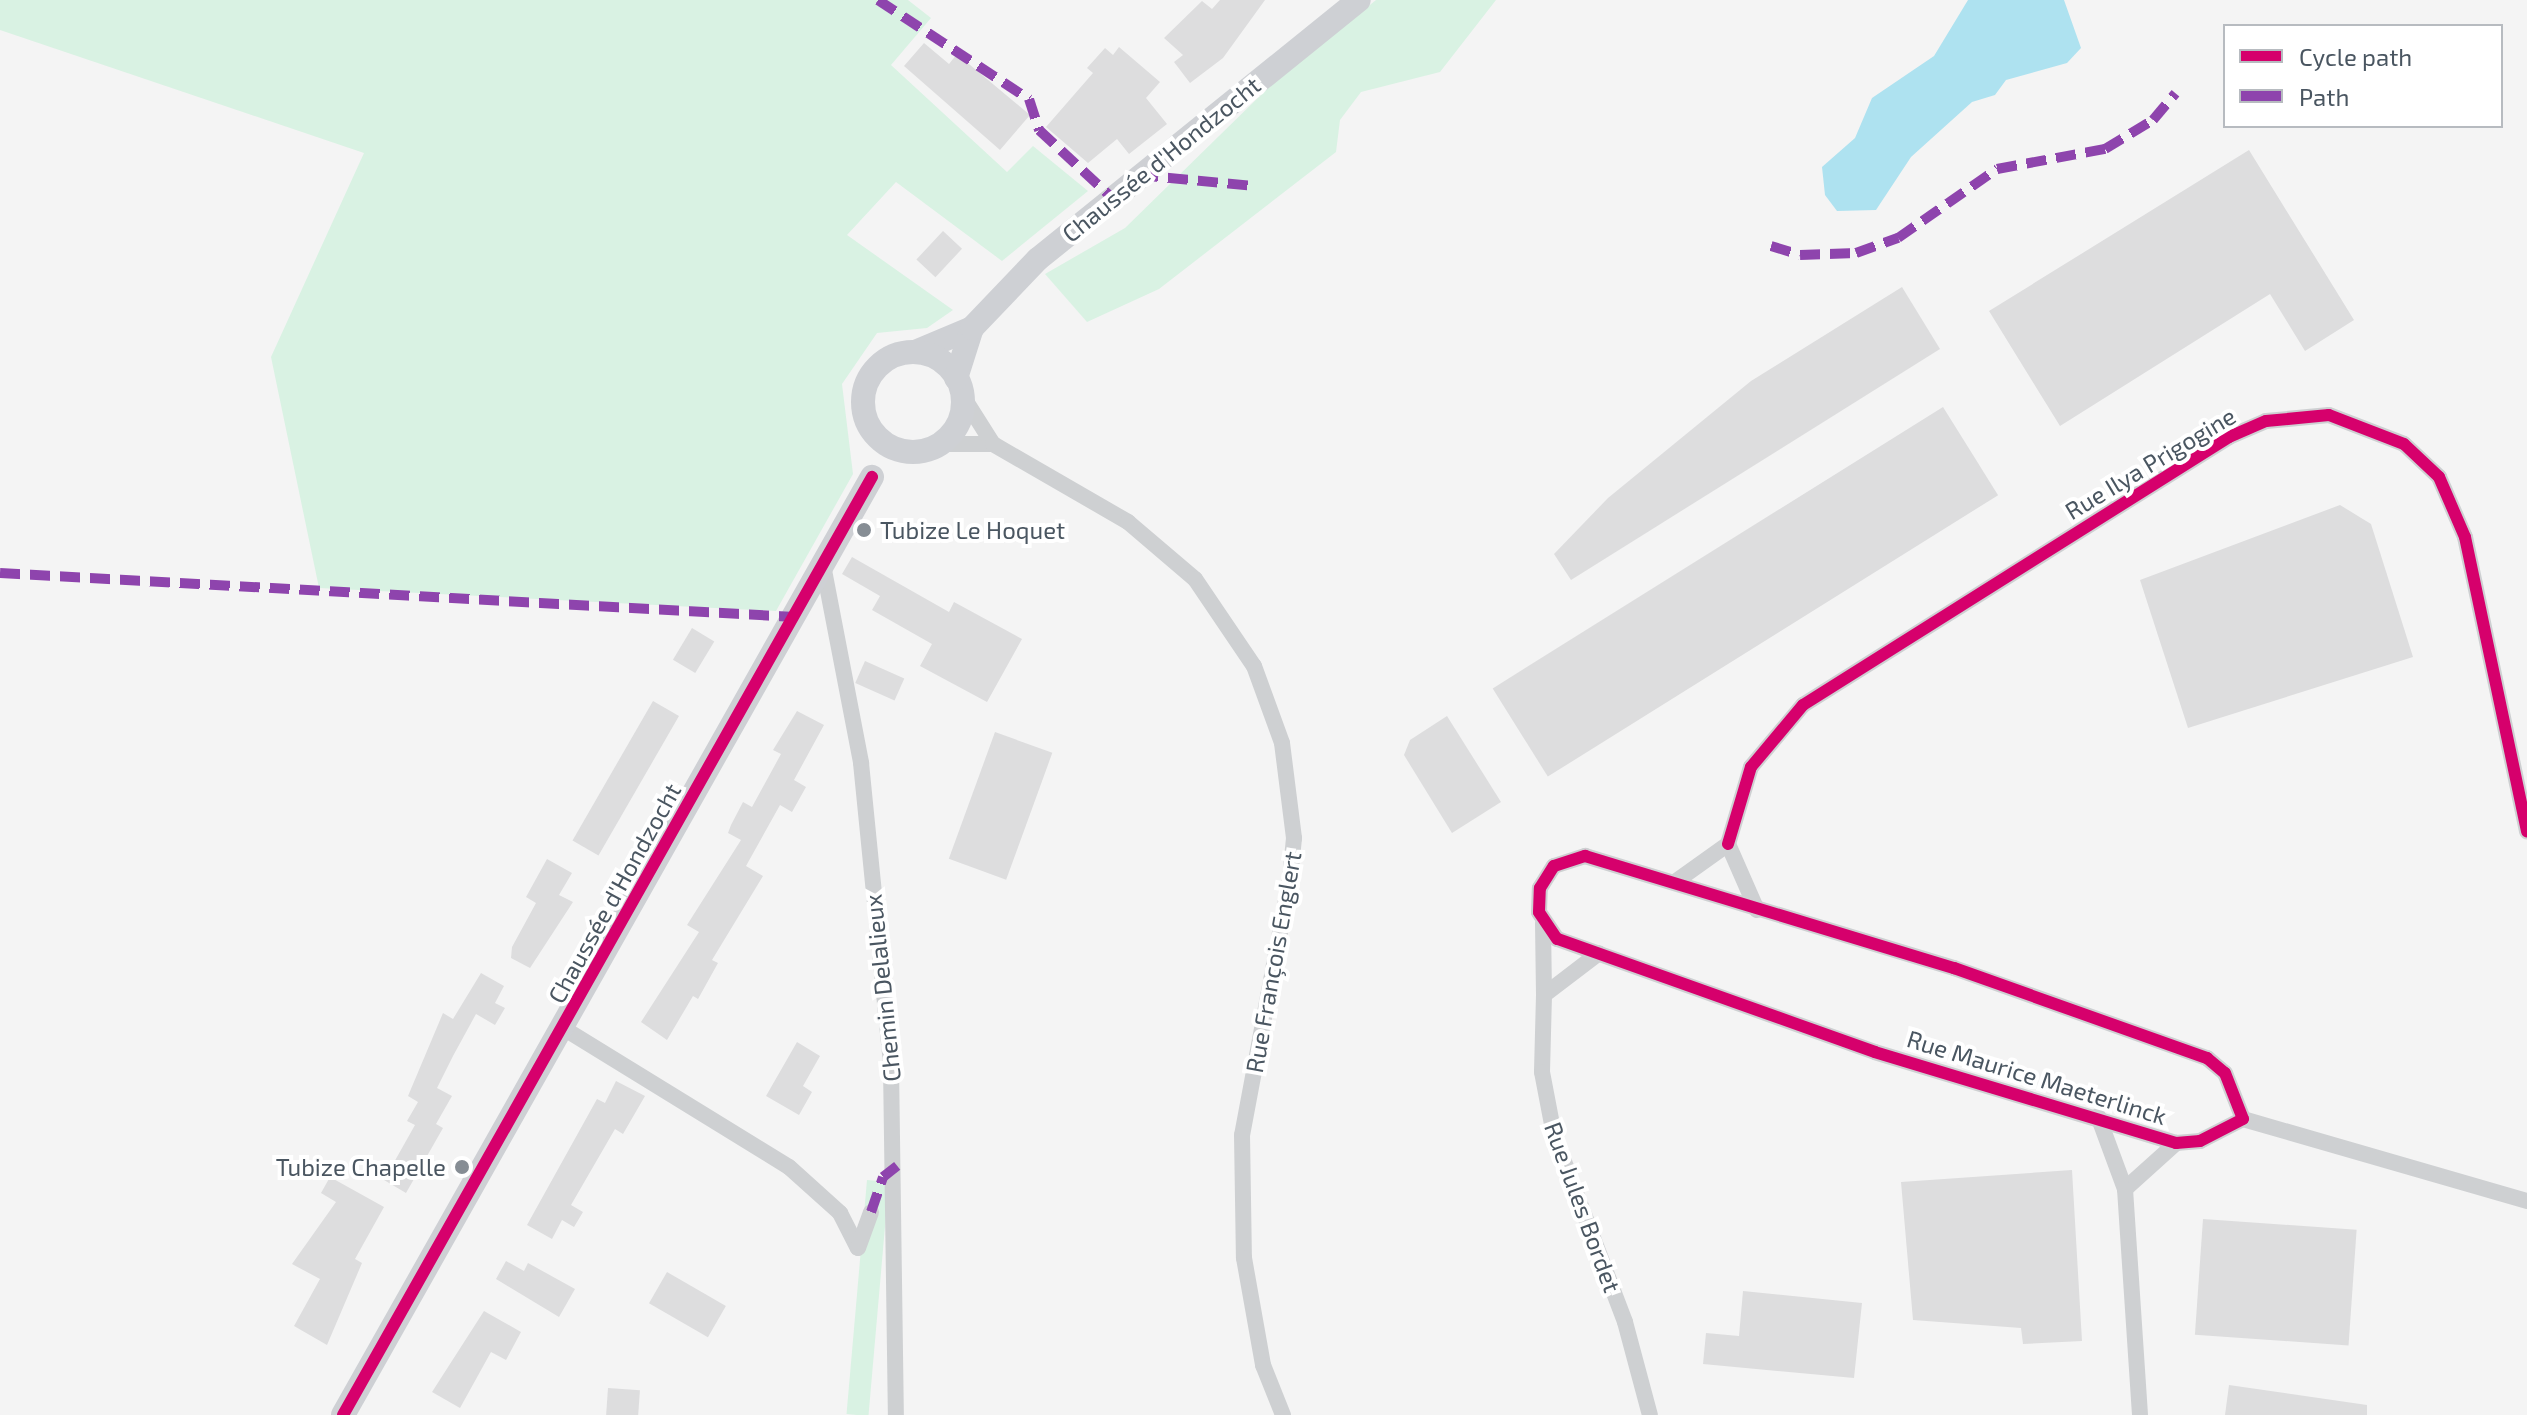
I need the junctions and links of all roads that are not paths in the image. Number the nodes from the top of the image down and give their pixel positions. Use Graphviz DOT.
graph roads {
  1 [pos="1359,0"];
  2 [pos="972,328"];
  3 [pos="915,352"];
  4 [pos="959,386"];
  5 [pos="868,423"];
  6 [pos="940,444"];
  7 [pos="993,444"];
  8 [pos="916,452"];
  9 [pos="872,477"];
  10 [pos="823,565"];
  11 [pos="2527,832"];
  12 [pos="1728,844"];
  13 [pos="1675,882"];
  14 [pos="1757,910"];
  15 [pos="1543,923"];
  16 [pos="1599,953"];
  17 [pos="1544,995"];
  18 [pos="563,1028"];
  19 [pos="2098,1116"];
  20 [pos="2243,1119"];
  21 [pos="2176,1143"];
  22 [pos="2125,1189"];
  23 [pos="2527,1201"];
  24 [pos="871,1212"];
  25 [pos="343,1415"];
  26 [pos="896,1415"];
  27 [pos="1283,1415"];
  28 [pos="1650,1415"];
  29 [pos="2140,1415"];
  1 -- 2 [label="main road, Chaussée d'Hondzocht"];
  2 -- 3 [label="main road"];
  2 -- 4 [label="main road"];
  3 -- 4 [label="main road"];
  3 -- 5 [label="main road"];
  4 -- 6 [label="main road"];
  4 -- 7 [label="street"];
  5 -- 8 [label="main road"];
  5 -- 9 [label="main road"];
  6 -- 7 [label="street"];
  6 -- 8 [label="main road"];
  7 -- 27 [label="street, Rue François Englert"];
  8 -- 9 [label="main road"];
  9 -- 10 [label="main road, Chaussée d'Hondzocht"];
  10 -- 18 [label="main road, Chaussée d'Hondzocht"];
  10 -- 26 [label="street, Chemin Delalieux"];
  11 -- 12 [label="street, Rue Ilya Prigogine"];
  12 -- 13 [label="street"];
  12 -- 14 [label="street"];
  13 -- 14 [label="street"];
  13 -- 15 [label="street"];
  14 -- 20 [label="street"];
  15 -- 16 [label="street, Rue Maurice Maeterlinck"];
  15 -- 17 [label="street, Rue Jules Bordet"];
  16 -- 17 [label="street"];
  16 -- 19 [label="street, Rue Maurice Maeterlinck"];
  17 -- 28 [label="street, Rue Jules Bordet"];
  18 -- 24 [label="street"];
  18 -- 25 [label="main road, Chaussée d'Hondzocht"];
  19 -- 21 [label="street, Rue Maurice Maeterlinck"];
  19 -- 22 [label="street"];
  20 -- 21 [label="street, Rue Maurice Maeterlinck"];
  20 -- 23 [label="street"];
  21 -- 22 [label="street"];
  22 -- 29 [label="street"];
}
